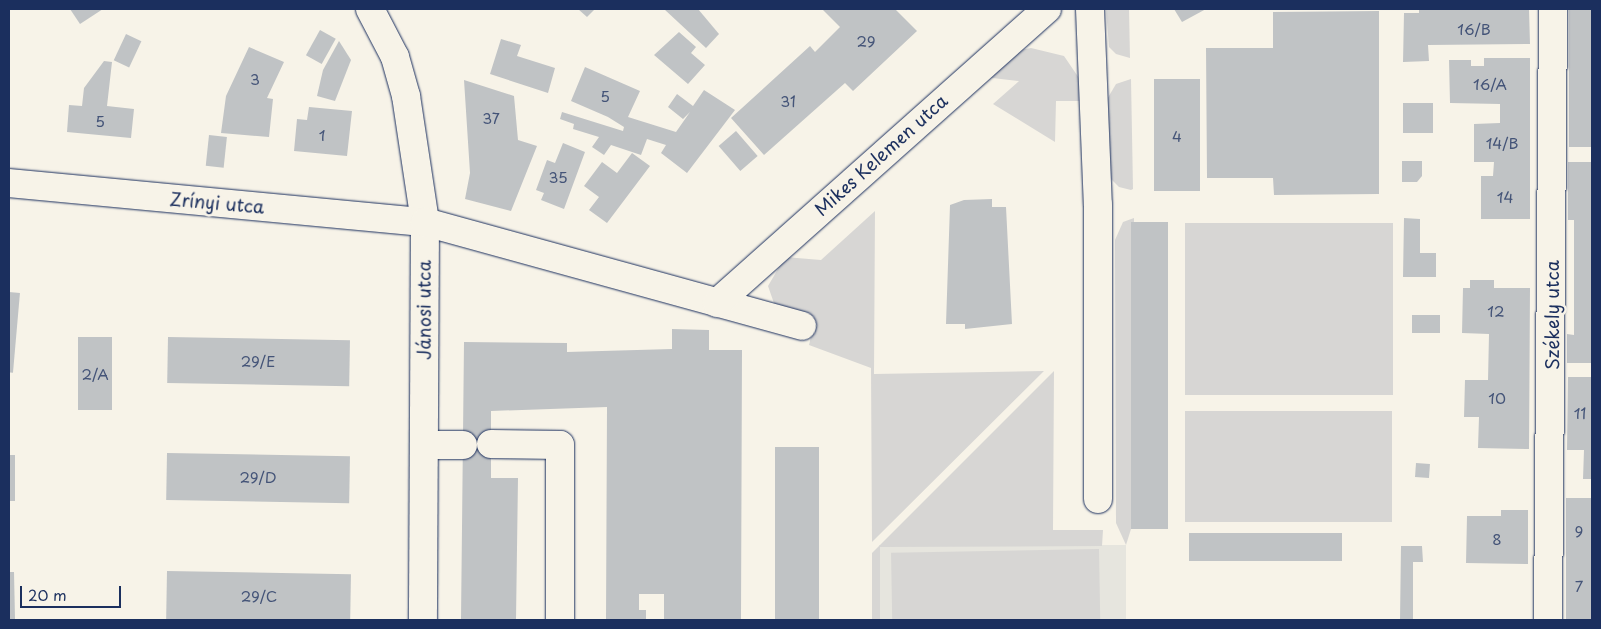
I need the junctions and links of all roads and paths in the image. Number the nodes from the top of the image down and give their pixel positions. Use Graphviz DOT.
graph roads {
  1 [pos="370,9"];
  2 [pos="1047,9"];
  3 [pos="1090,9"];
  4 [pos="1553,9"];
  5 [pos="9,183"];
  6 [pos="425,222"];
  7 [pos="717,304"];
  8 [pos="802,326"];
  9 [pos="491,444"];
  10 [pos="424,445"];
  11 [pos="463,445"];
  12 [pos="1098,499"];
  13 [pos="423,620"];
  14 [pos="560,620"];
  15 [pos="1548,620"];
  1 -- 6 [label="street, Jánosi utca"];
  2 -- 7 [label="street, Mikes Kelemen utca"];
  3 -- 12 [label="street"];
  4 -- 15 [label="street, Székely utca"];
  5 -- 6 [label="street, Zrínyi utca"];
  6 -- 7 [label="street"];
  6 -- 10 [label="street, Jánosi utca"];
  7 -- 8 [label="street"];
  9 -- 14 [label="street"];
  10 -- 11 [label="street"];
  10 -- 13 [label="street, Jánosi utca"];
}
